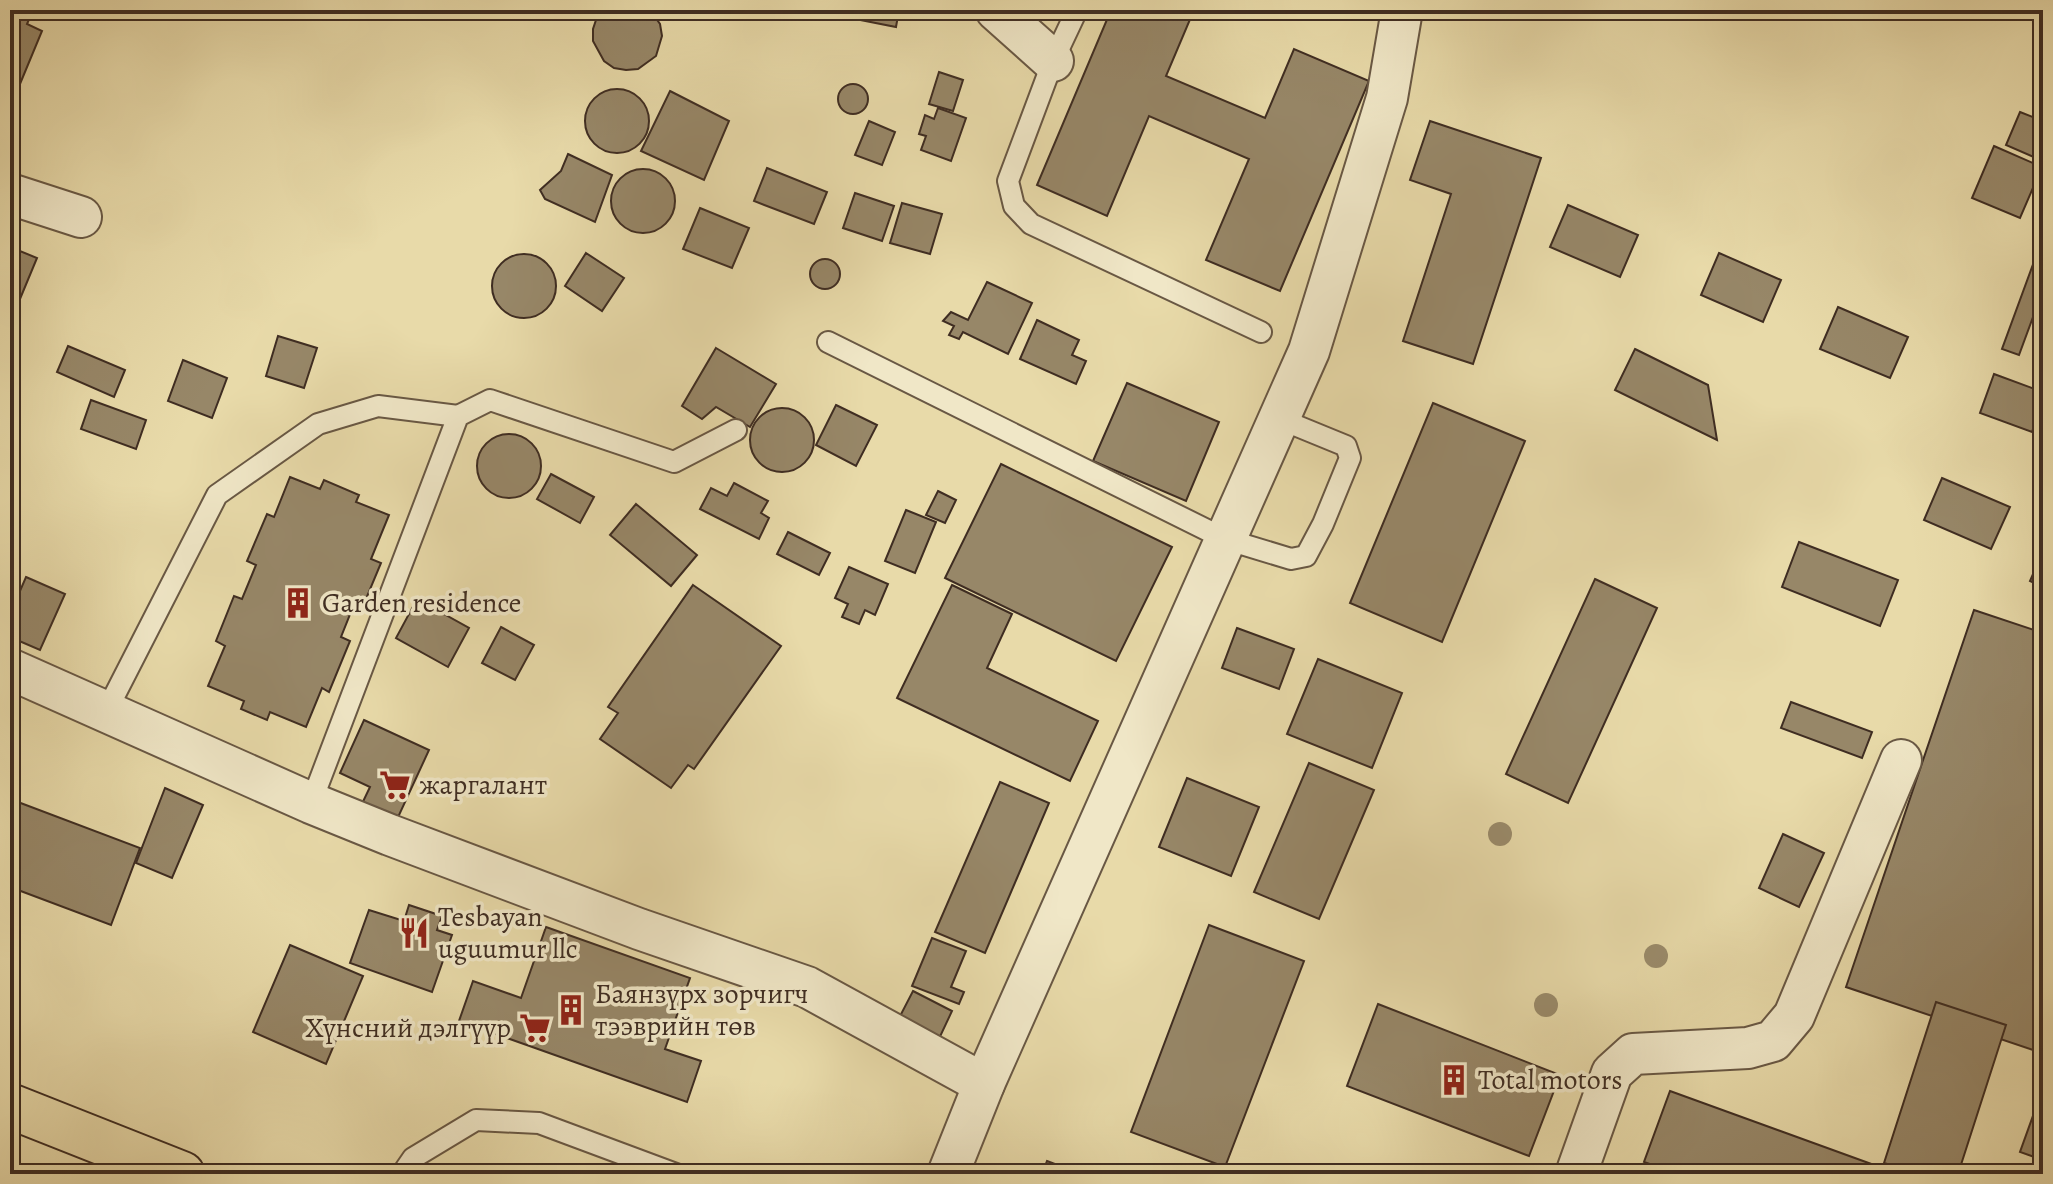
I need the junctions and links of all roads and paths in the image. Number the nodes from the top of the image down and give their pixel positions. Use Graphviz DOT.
graph roads {
  1 [pos="996,10"];
  2 [pos="1077,10"];
  3 [pos="1402,10"];
  4 [pos="1053,61"];
  5 [pos="10,194"];
  6 [pos="81,217"];
  7 [pos="1261,332"];
  8 [pos="828,342"];
  9 [pos="458,416"];
  10 [pos="1280,419"];
  11 [pos="736,430"];
  12 [pos="1225,539"];
  13 [pos="10,669"];
  14 [pos="106,712"];
  15 [pos="1901,760"];
  16 [pos="311,803"];
  17 [pos="984,1084"];
  18 [pos="10,1106"];
  19 [pos="182,1174"];
  20 [pos="402,1174"];
  21 [pos="676,1174"];
  22 [pos="948,1174"];
  23 [pos="1576,1174"];
  1 -- 4 [label="street"];
  2 -- 4 [label="lane"];
  3 -- 10 [label="street"];
  4 -- 7 [label="lane"];
  5 -- 6 [label="street"];
  8 -- 12 [label="lane"];
  9 -- 11 [label="lane"];
  9 -- 14 [label="lane"];
  9 -- 16 [label="lane"];
  10 -- 12 [label="street"];
  10 -- 12 [label="lane"];
  12 -- 17 [label="street"];
  13 -- 14 [label="street"];
  14 -- 16 [label="street"];
  15 -- 23 [label="street"];
  16 -- 17 [label="street"];
  17 -- 22 [label="street"];
  18 -- 19 [label="highway"];
  20 -- 21 [label="lane"];
}
